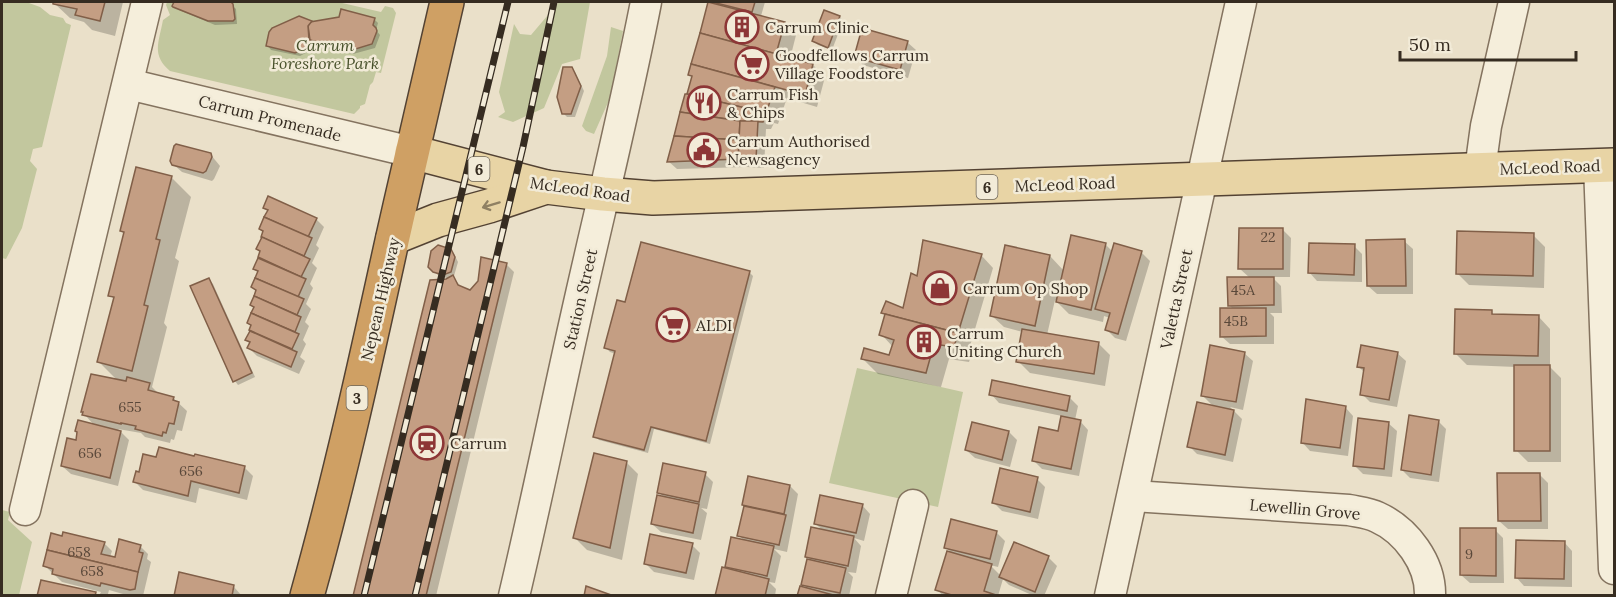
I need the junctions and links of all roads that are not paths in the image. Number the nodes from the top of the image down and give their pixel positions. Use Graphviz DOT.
graph roads {
  1 [pos="147,2"];
  2 [pos="447,2"];
  3 [pos="646,2"];
  4 [pos="1241,2"];
  5 [pos="1514,2"];
  6 [pos="128,84"];
  7 [pos="412,152"];
  8 [pos="1607,165"];
  9 [pos="1480,170"];
  10 [pos="1202,179"];
  11 [pos="546,187"];
  12 [pos="603,194"];
  13 [pos="393,238"];
  14 [pos="1133,495"];
  15 [pos="913,505"];
  16 [pos="25,510"];
  17 [pos="1614,569"];
  18 [pos="307,596"];
  19 [pos="514,596"];
  20 [pos="891,596"];
  21 [pos="1110,596"];
  22 [pos="1430,596"];
  1 -- 6 [label="street"];
  2 -- 7 [label="highway, Nepean Highway / 3"];
  3 -- 12 [label="street, Station Street"];
  4 -- 10 [label="street, Valetta Street"];
  5 -- 9 [label="street"];
  6 -- 7 [label="street, Carrum Promenade"];
  6 -- 16 [label="street"];
  7 -- 11 [label="main road, McLeod Road / 6"];
  7 -- 13 [label="highway, Nepean Highway / 3"];
  8 -- 9 [label="main road, McLeod Road / 6"];
  8 -- 17 [label="street"];
  9 -- 10 [label="main road, McLeod Road / 6"];
  10 -- 12 [label="main road, McLeod Road / 6"];
  10 -- 14 [label="street, Valetta Street"];
  11 -- 12 [label="main road, McLeod Road / 6"];
  11 -- 13 [label="main road, one-way"];
  12 -- 19 [label="street, Station Street"];
  13 -- 18 [label="highway, Nepean Highway / 3"];
  14 -- 21 [label="street, Valetta Street"];
  14 -- 22 [label="street, Lewellin Grove"];
  15 -- 20 [label="street"];
}
